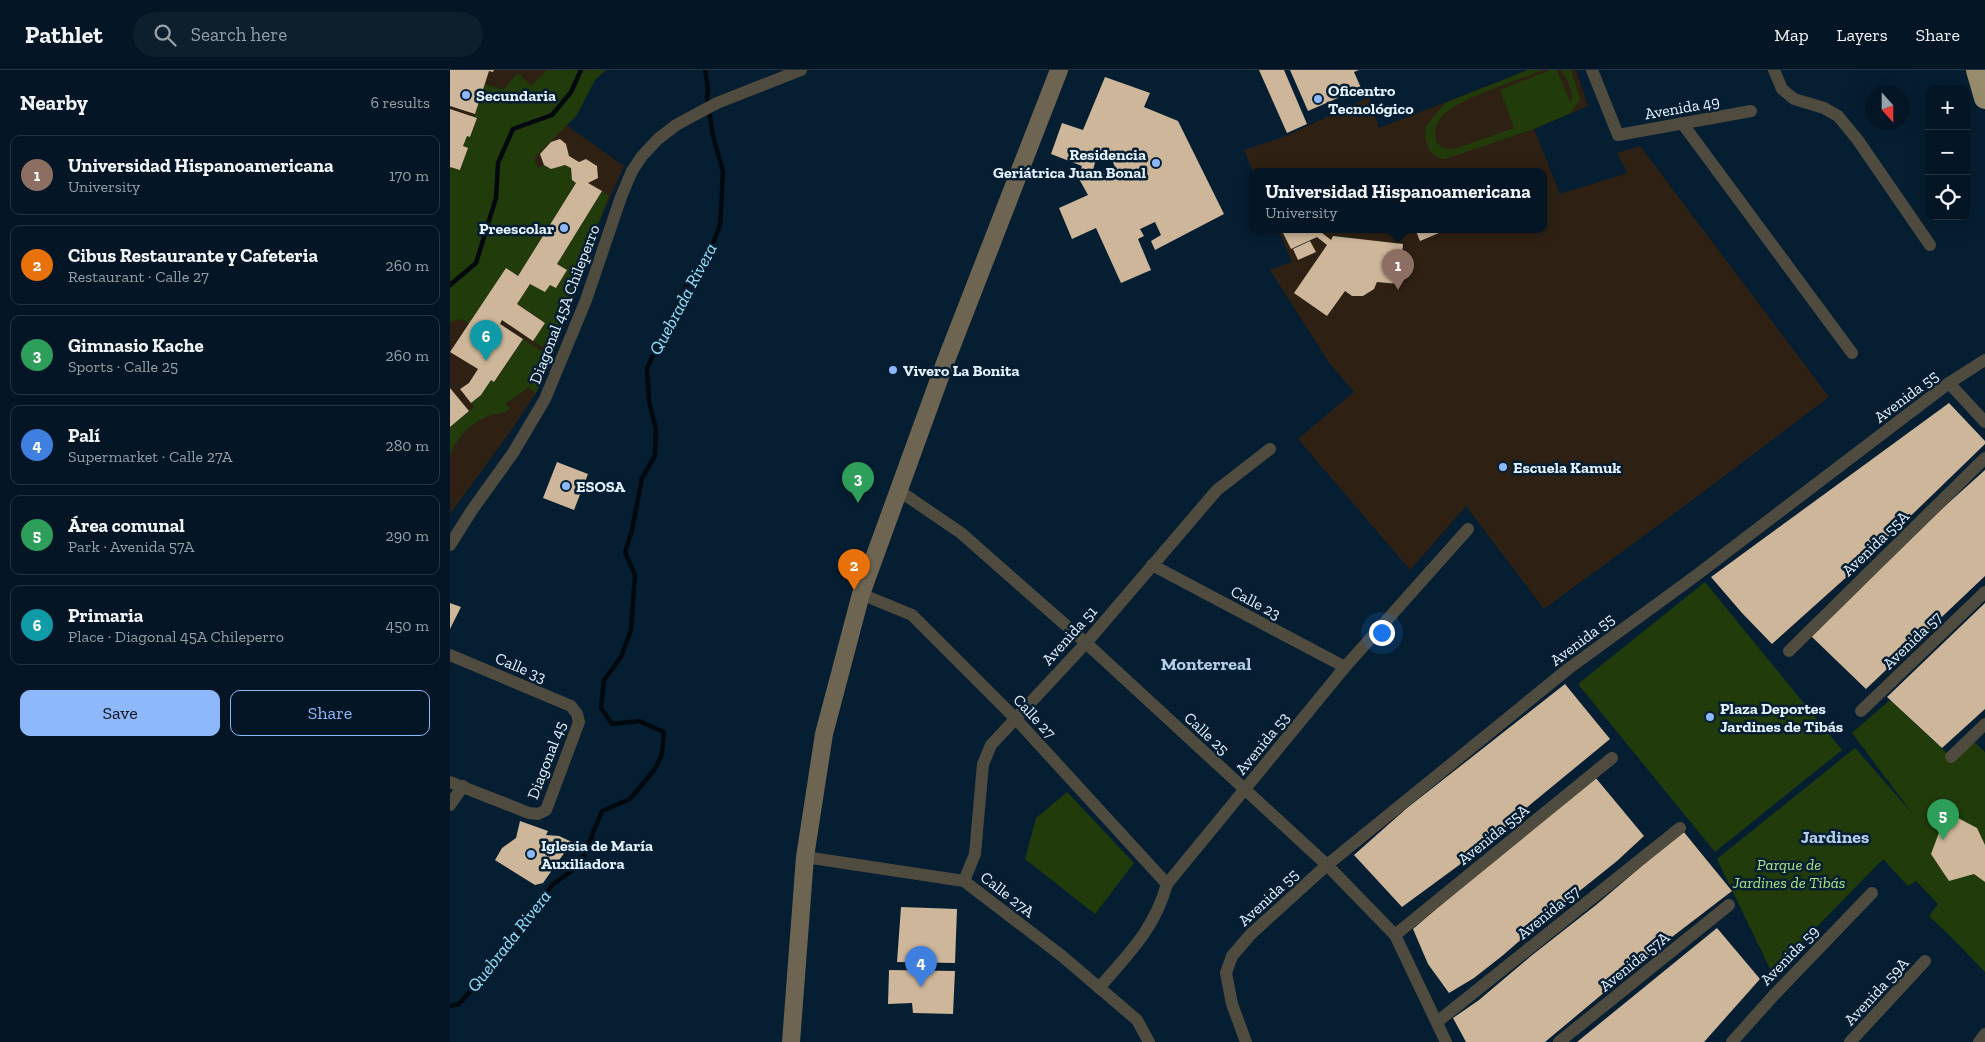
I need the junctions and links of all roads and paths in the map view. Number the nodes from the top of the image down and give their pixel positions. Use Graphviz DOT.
graph roads {
  1 [pos="801,70"];
  2 [pos="1058,70"];
  3 [pos="1592,70"];
  4 [pos="1774,70"];
  5 [pos="1977,70"];
  6 [pos="1985,98"];
  7 [pos="1750,111"];
  8 [pos="1682,123"];
  9 [pos="1930,245"];
  10 [pos="1852,353"];
  11 [pos="1985,360"];
  12 [pos="1949,383"];
  13 [pos="1985,422"];
  14 [pos="1270,449"];
  15 [pos="1985,458"];
  16 [pos="898,490"];
  17 [pos="1468,529"];
  18 [pos="450,545"];
  19 [pos="1152,565"];
  20 [pos="1985,592"];
  21 [pos="861,594"];
  22 [pos="1086,643"];
  23 [pos="1788,651"];
  24 [pos="450,655"];
  25 [pos="1345,667"];
  26 [pos="1861,711"];
  27 [pos="576,714"];
  28 [pos="1015,718"];
  29 [pos="1985,724"];
  30 [pos="1951,757"];
  31 [pos="1612,758"];
  32 [pos="450,782"];
  33 [pos="463,786"];
  34 [pos="1245,790"];
  35 [pos="450,805"];
  36 [pos="1680,828"];
  37 [pos="805,857"];
  38 [pos="1327,865"];
  39 [pos="964,881"];
  40 [pos="1167,884"];
  41 [pos="1872,893"];
  42 [pos="1729,905"];
  43 [pos="1395,935"];
  44 [pos="1925,961"];
  45 [pos="1100,988"];
  46 [pos="1437,1022"];
  47 [pos="1985,1034"];
  48 [pos="1738,1040"];
  49 [pos="791,1042"];
  50 [pos="1149,1042"];
  51 [pos="1246,1042"];
  52 [pos="1446,1042"];
  53 [pos="1559,1042"];
  54 [pos="1850,1042"];
  55 [pos="1979,1042"];
  1 -- 18 [label="street, Diagonal 45A Chileperro"];
  2 -- 16 [label="main road"];
  3 -- 8 [label="street, Avenida 49"];
  4 -- 9 [label="street"];
  5 -- 6 [label="highway"];
  7 -- 8 [label="street, Avenida 49"];
  8 -- 10 [label="street"];
  11 -- 12 [label="street, Avenida 55"];
  12 -- 13 [label="street"];
  12 -- 38 [label="street, Avenida 55"];
  14 -- 19 [label="street, Avenida 51"];
  15 -- 23 [label="street, Avenida 55A"];
  16 -- 21 [label="main road"];
  16 -- 22 [label="street, Calle 25"];
  17 -- 25 [label="street, Avenida 53"];
  19 -- 22 [label="street, Avenida 51"];
  19 -- 25 [label="street, Calle 23"];
  20 -- 26 [label="street, Avenida 57"];
  21 -- 28 [label="street, Calle 27"];
  21 -- 37 [label="main road"];
  22 -- 28 [label="street, Avenida 51"];
  22 -- 34 [label="street, Calle 25"];
  24 -- 27 [label="street, Calle 33"];
  25 -- 34 [label="street, Avenida 53"];
  27 -- 33 [label="street, Diagonal 45"];
  28 -- 39 [label="street, Avenida 51"];
  28 -- 40 [label="street, Calle 27"];
  29 -- 30 [label="street"];
  31 -- 43 [label="street, Avenida 55A"];
  32 -- 33 [label="street"];
  33 -- 35 [label="street"];
  34 -- 38 [label="street, Calle 25"];
  34 -- 40 [label="street, Avenida 53"];
  36 -- 46 [label="street, Avenida 57"];
  37 -- 39 [label="street, Calle 27A"];
  37 -- 49 [label="main road"];
  38 -- 43 [label="street, Calle 25"];
  38 -- 51 [label="street, Avenida 55"];
  39 -- 45 [label="street, Calle 27A"];
  40 -- 45 [label="street, Avenida 53"];
  41 -- 48 [label="street, Avenida 59"];
  42 -- 53 [label="street, Avenida 57A"];
  43 -- 46 [label="street, Calle 25"];
  44 -- 54 [label="street, Avenida 59A"];
  45 -- 50 [label="street, Calle 27A"];
  46 -- 52 [label="street, Calle 25"];
  47 -- 55 [label="street"];
}
